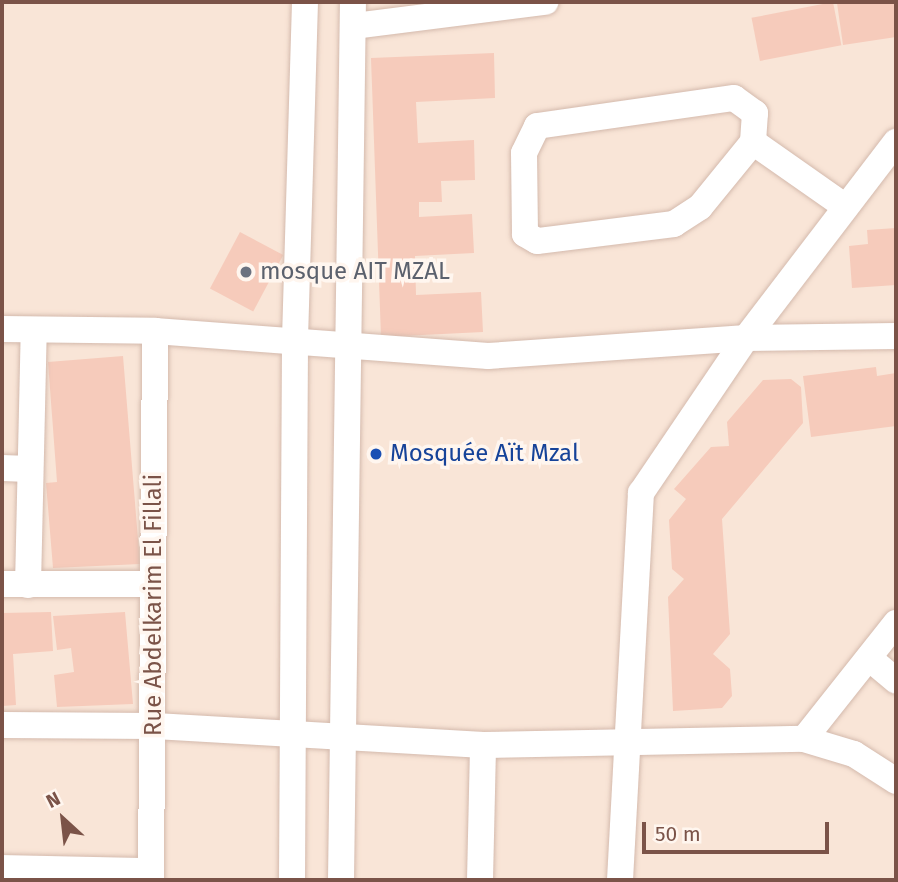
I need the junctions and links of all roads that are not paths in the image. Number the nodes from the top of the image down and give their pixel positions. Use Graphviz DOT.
graph roads {
  1 [pos="305,2"];
  2 [pos="545,2"];
  3 [pos="353,14"];
  4 [pos="754,142"];
  5 [pos="896,142"];
  6 [pos="846,207"];
  7 [pos="2,329"];
  8 [pos="34,330"];
  9 [pos="155,331"];
  10 [pos="896,336"];
  11 [pos="746,338"];
  12 [pos="295,339"];
  13 [pos="346,347"];
  14 [pos="2,468"];
  15 [pos="29,469"];
  16 [pos="2,584"];
  17 [pos="153,584"];
  18 [pos="28,585"];
  19 [pos="896,623"];
  20 [pos="869,658"];
  21 [pos="896,681"];
  22 [pos="2,725"];
  23 [pos="155,726"];
  24 [pos="294,738"];
  25 [pos="345,738"];
  26 [pos="630,739"];
  27 [pos="804,739"];
  28 [pos="483,745"];
  29 [pos="896,781"];
  30 [pos="2,868"];
  31 [pos="29,875"];
  32 [pos="151,876"];
  33 [pos="292,880"];
  34 [pos="341,880"];
  35 [pos="480,880"];
  36 [pos="620,880"];
  1 -- 12 [label="street"];
  2 -- 3 [label="street"];
  3 -- 13 [label="street"];
  4 -- 4 [label="street"];
  4 -- 6 [label="street"];
  5 -- 6 [label="street"];
  6 -- 11 [label="street"];
  7 -- 8 [label="street"];
  8 -- 9 [label="street"];
  8 -- 15 [label="street"];
  9 -- 12 [label="street"];
  9 -- 17 [label="street, Rue Abdelkarim El Fillali"];
  10 -- 11 [label="street"];
  11 -- 13 [label="street"];
  11 -- 26 [label="street"];
  12 -- 13 [label="street"];
  12 -- 24 [label="street"];
  13 -- 25 [label="street"];
  14 -- 15 [label="street"];
  15 -- 18 [label="street"];
  16 -- 18 [label="street"];
  17 -- 18 [label="street"];
  17 -- 23 [label="street, Rue Abdelkarim El Fillali"];
  19 -- 20 [label="street"];
  20 -- 21 [label="street"];
  20 -- 27 [label="street"];
  22 -- 23 [label="street"];
  23 -- 24 [label="street"];
  23 -- 32 [label="street, Rue Abdelkarim El Fillali"];
  24 -- 25 [label="street"];
  24 -- 33 [label="street"];
  25 -- 28 [label="street"];
  25 -- 34 [label="street"];
  26 -- 27 [label="street"];
  26 -- 28 [label="street"];
  26 -- 36 [label="street"];
  27 -- 29 [label="street"];
  28 -- 35 [label="street"];
  30 -- 31 [label="street"];
  31 -- 32 [label="street"];
}
